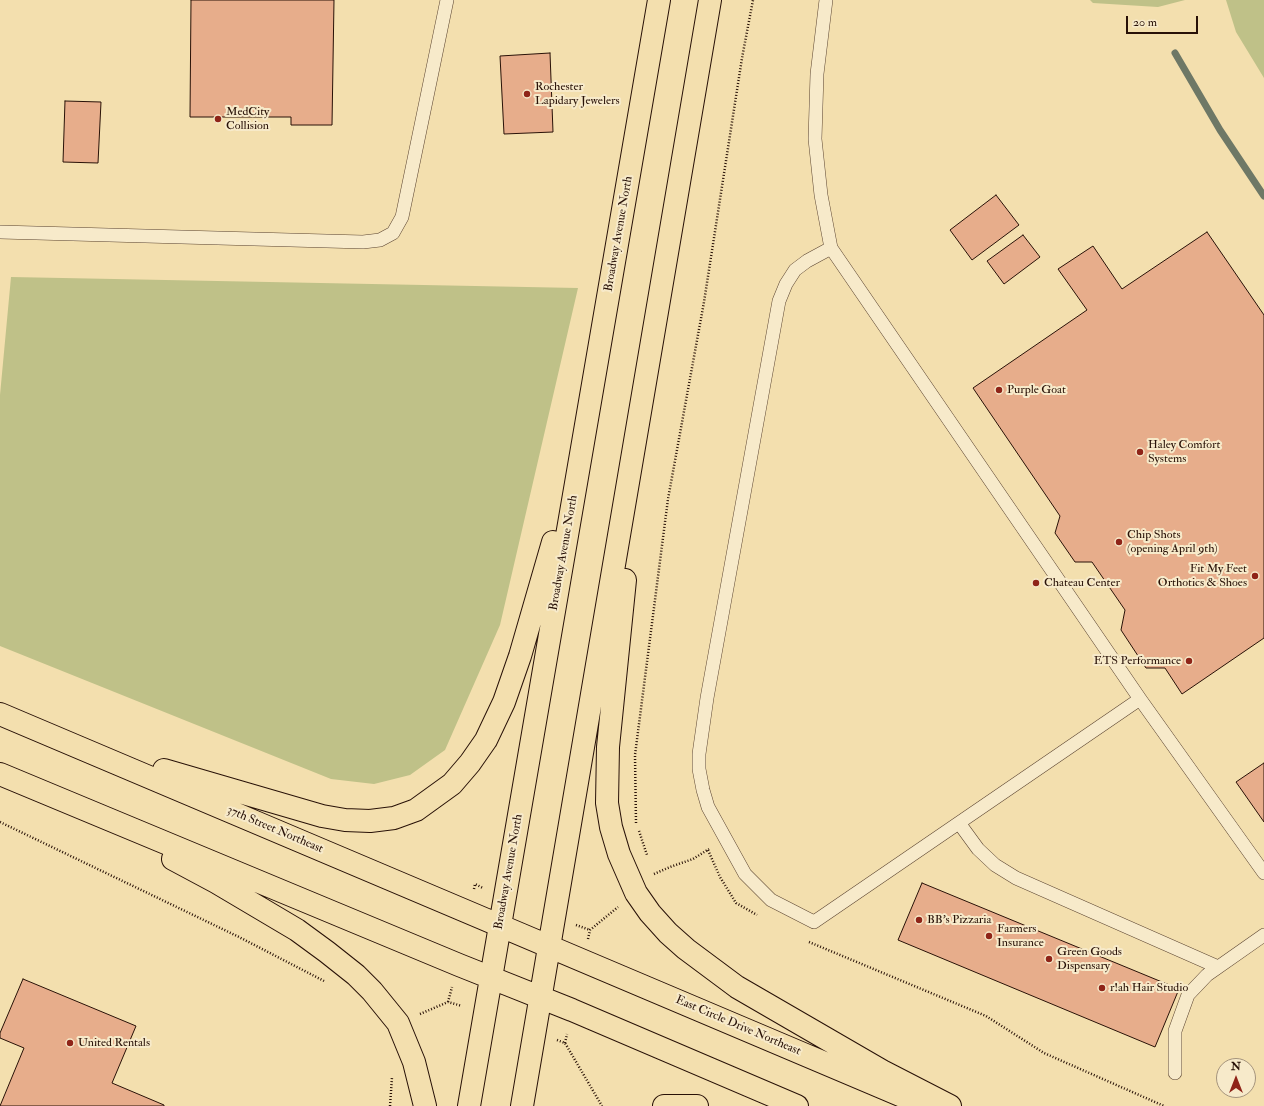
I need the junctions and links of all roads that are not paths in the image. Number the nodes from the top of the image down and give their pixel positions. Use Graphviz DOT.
graph roads {
  1 [pos="447,0"];
  2 [pos="659,0"];
  3 [pos="710,0"];
  4 [pos="826,0"];
  5 [pos="0,232"];
  6 [pos="831,248"];
  7 [pos="638,429"];
  8 [pos="585,430"];
  9 [pos="1140,698"];
  10 [pos="0,714"];
  11 [pos="58,738"];
  12 [pos="0,774"];
  13 [pos="51,795"];
  14 [pos="959,823"];
  15 [pos="1264,873"];
  16 [pos="500,925"];
  17 [pos="1264,936"];
  18 [pos="549,946"];
  19 [pos="1218,967"];
  20 [pos="492,977"];
  21 [pos="541,997"];
  22 [pos="1175,1073"];
  23 [pos="425,1106"];
  24 [pos="469,1106"];
  25 [pos="522,1106"];
  26 [pos="664,1106"];
  27 [pos="697,1106"];
  28 [pos="797,1106"];
  29 [pos="926,1106"];
  30 [pos="950,1106"];
  1 -- 5 [label="lane"];
  2 -- 8 [label="main road, Broadway Avenue North"];
  3 -- 7 [label="main road"];
  4 -- 6 [label="lane"];
  6 -- 9 [label="lane"];
  6 -- 14 [label="lane"];
  7 -- 18 [label="main road"];
  7 -- 30 [label="main road"];
  8 -- 11 [label="main road"];
  8 -- 16 [label="main road, Broadway Avenue North"];
  9 -- 14 [label="lane"];
  9 -- 15 [label="lane"];
  10 -- 11 [label="main road, 37th Street Northeast"];
  11 -- 16 [label="main road, 37th Street Northeast"];
  12 -- 13 [label="main road"];
  13 -- 20 [label="main road"];
  13 -- 23 [label="main road"];
  14 -- 19 [label="lane"];
  16 -- 18 [label="main road, 37th Street Northeast"];
  16 -- 20 [label="main road, Broadway Avenue North"];
  17 -- 19 [label="lane"];
  18 -- 21 [label="main road"];
  18 -- 29 [label="main road, East Circle Drive Northeast"];
  19 -- 22 [label="lane"];
  20 -- 21 [label="main road"];
  20 -- 24 [label="main road, Broadway Avenue North"];
  21 -- 25 [label="main road"];
  21 -- 28 [label="main road"];
  26 -- 27 [label="main road"];
}
